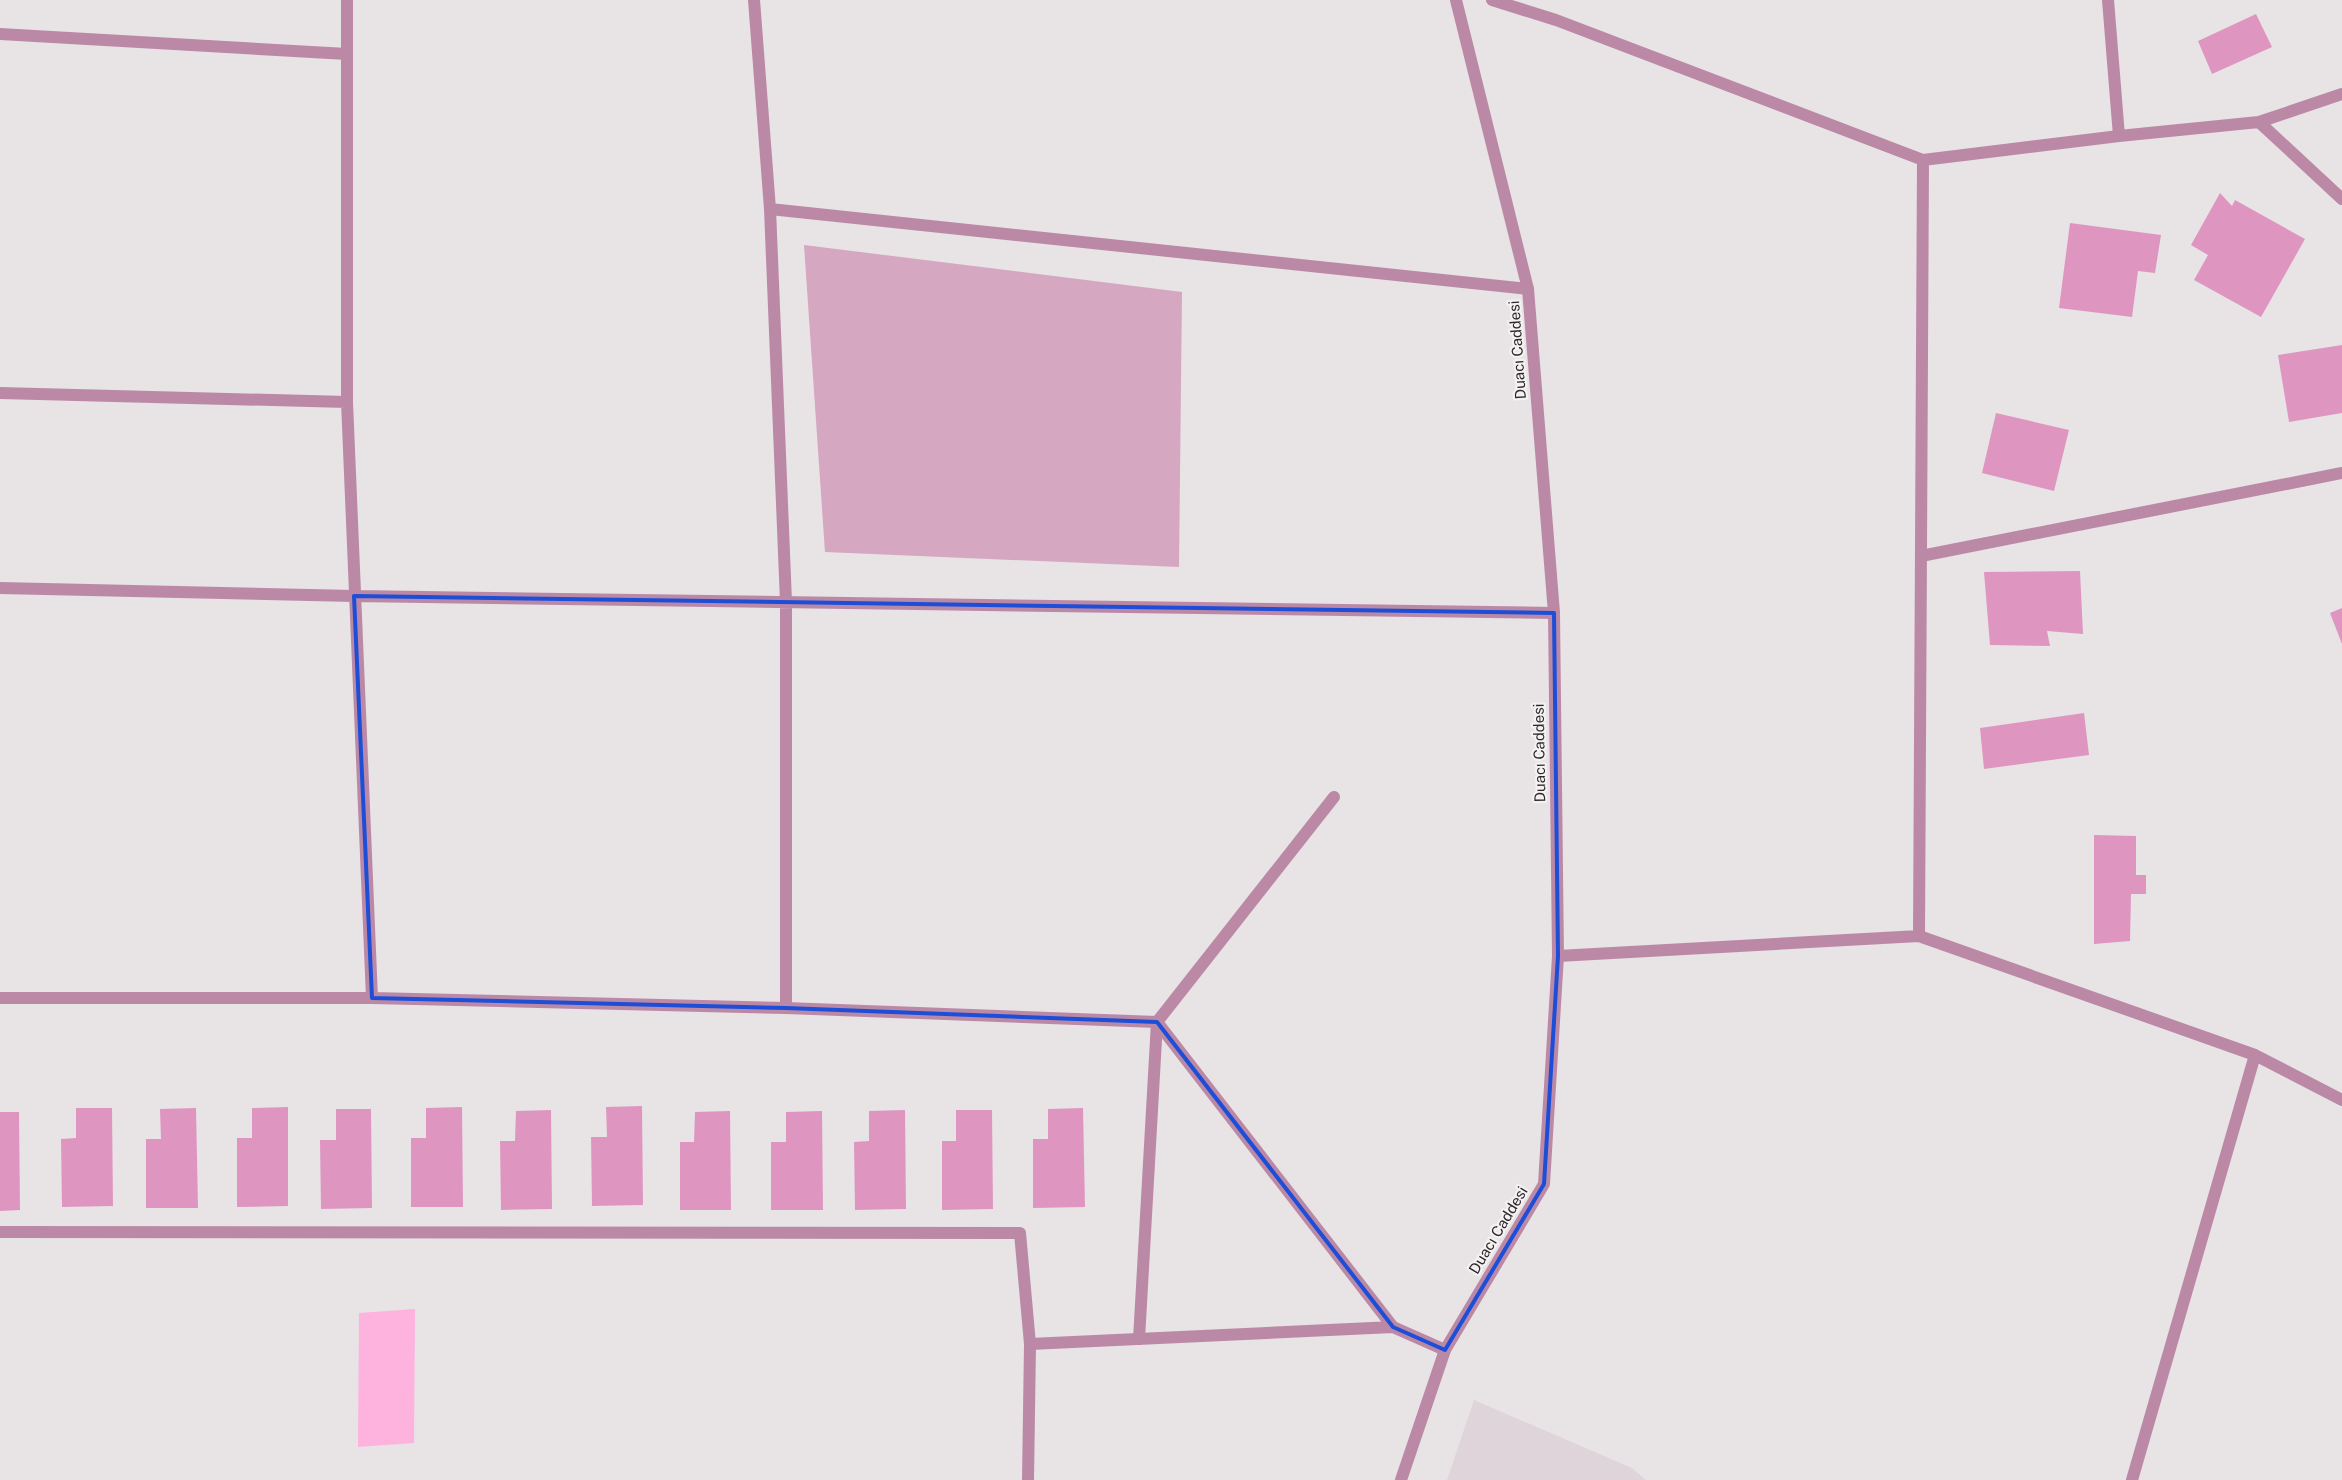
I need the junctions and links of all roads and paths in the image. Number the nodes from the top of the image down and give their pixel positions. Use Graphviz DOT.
graph roads {
  1 [pos="346,0"];
  2 [pos="754,0"];
  3 [pos="1456,0"];
  4 [pos="1492,0"];
  5 [pos="2108,0"];
  6 [pos="0,34"];
  7 [pos="347,54"];
  8 [pos="2342,94"];
  9 [pos="2259,122"];
  10 [pos="2119,136"];
  11 [pos="1923,160"];
  12 [pos="2342,199"];
  13 [pos="770,209"];
  14 [pos="1528,289"];
  15 [pos="0,393"];
  16 [pos="347,402"];
  17 [pos="2342,473"];
  18 [pos="1921,556"];
  19 [pos="0,588"];
  20 [pos="354,596"];
  21 [pos="786,602"];
  22 [pos="1554,613"];
  23 [pos="1334,797"];
  24 [pos="1919,936"];
  25 [pos="1558,956"];
  26 [pos="0,998"];
  27 [pos="372,998"];
  28 [pos="786,1008"];
  29 [pos="1157,1022"];
  30 [pos="2255,1055"];
  31 [pos="2342,1100"];
  32 [pos="0,1232"];
  33 [pos="1393,1327"];
  34 [pos="1139,1339"];
  35 [pos="1030,1344"];
  36 [pos="1446,1350"];
  37 [pos="1028,1480"];
  38 [pos="1401,1480"];
  39 [pos="2132,1480"];
  1 -- 7 [label="street"];
  2 -- 13 [label="street"];
  3 -- 14 [label="street, Duacı Caddesi"];
  4 -- 11 [label="street"];
  5 -- 10 [label="street"];
  6 -- 7 [label="street"];
  7 -- 16 [label="street"];
  8 -- 9 [label="street"];
  9 -- 10 [label="street"];
  9 -- 12 [label="street"];
  10 -- 11 [label="street"];
  11 -- 18 [label="street"];
  13 -- 14 [label="street"];
  13 -- 21 [label="street"];
  14 -- 22 [label="street, Duacı Caddesi"];
  15 -- 16 [label="street"];
  16 -- 20 [label="street"];
  17 -- 18 [label="street"];
  18 -- 24 [label="street"];
  19 -- 20 [label="street"];
  20 -- 21 [label="street"];
  20 -- 27 [label="street"];
  21 -- 22 [label="street"];
  21 -- 28 [label="street"];
  22 -- 25 [label="street, Duacı Caddesi"];
  23 -- 29 [label="street"];
  24 -- 25 [label="street"];
  24 -- 30 [label="street"];
  25 -- 36 [label="street, Duacı Caddesi"];
  26 -- 27 [label="street"];
  27 -- 28 [label="street"];
  28 -- 29 [label="street"];
  29 -- 33 [label="street"];
  29 -- 34 [label="street"];
  30 -- 31 [label="street"];
  30 -- 39 [label="street"];
  32 -- 35 [label="street"];
  33 -- 34 [label="street"];
  33 -- 36 [label="street"];
  34 -- 35 [label="street"];
  35 -- 37 [label="street"];
  36 -- 38 [label="street, Duacı Caddesi"];
}
